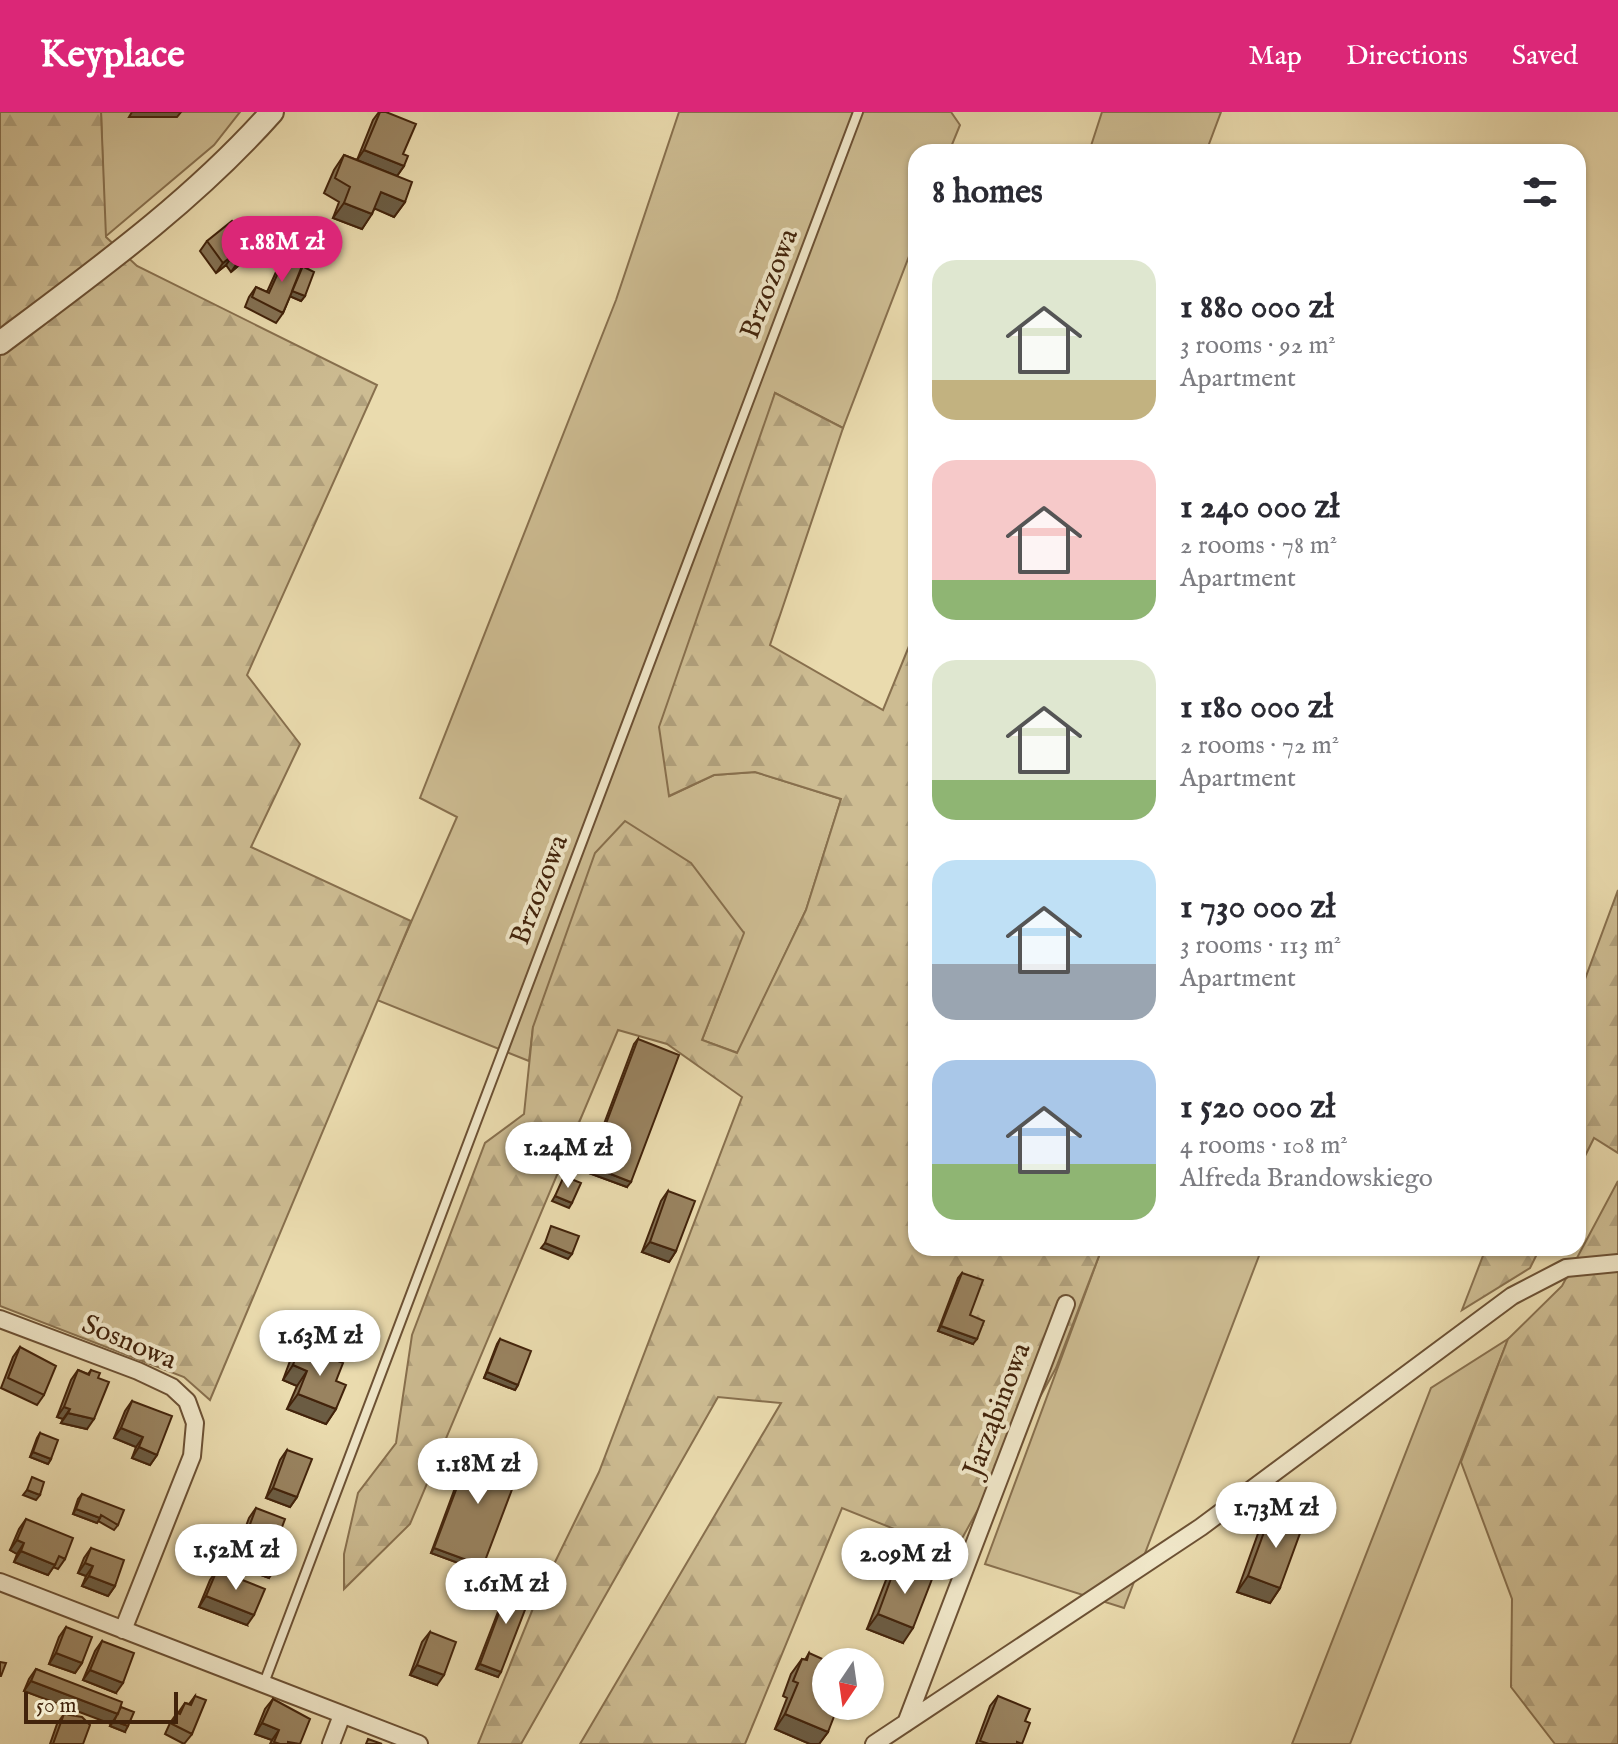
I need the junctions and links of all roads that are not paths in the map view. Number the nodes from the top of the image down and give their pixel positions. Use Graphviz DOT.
graph roads {
  1 [pos="272,112"];
  2 [pos="858,112"];
  3 [pos="0,343"];
  4 [pos="1618,1263"];
  5 [pos="1066,1304"];
  6 [pos="0,1319"];
  7 [pos="0,1582"];
  8 [pos="123,1630"];
  9 [pos="263,1684"];
  10 [pos="342,1715"];
  11 [pos="906,1723"];
  12 [pos="331,1744"];
  13 [pos="419,1744"];
  14 [pos="874,1744"];
  1 -- 3 [label="street"];
  2 -- 9 [label="lane, Brzozowa"];
  4 -- 11 [label="street"];
  5 -- 11 [label="street, Jarząbinowa"];
  6 -- 8 [label="street, Sosnowa"];
  7 -- 8 [label="street"];
  8 -- 9 [label="street"];
  9 -- 10 [label="street"];
  10 -- 12 [label="street"];
  10 -- 13 [label="street"];
  11 -- 14 [label="street"];
}
